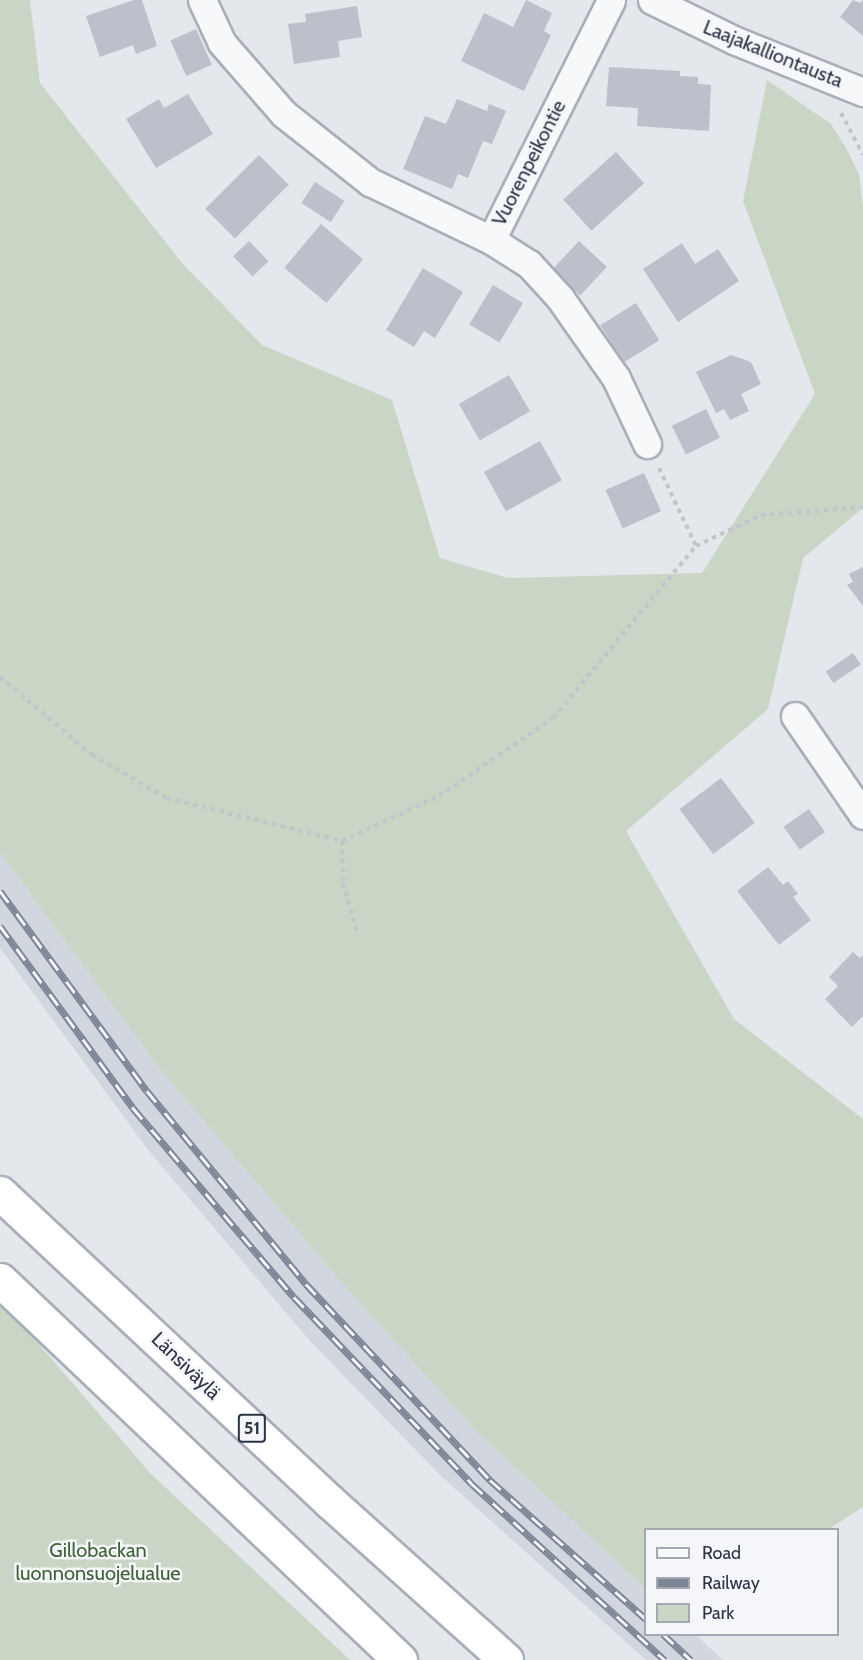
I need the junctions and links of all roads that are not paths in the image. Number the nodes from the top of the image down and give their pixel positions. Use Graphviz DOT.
graph roads {
  1 [pos="202,0"];
  2 [pos="611,0"];
  3 [pos="652,0"];
  4 [pos="863,92"];
  5 [pos="491,240"];
  6 [pos="647,444"];
  7 [pos="795,716"];
  8 [pos="863,815"];
  9 [pos="0,1193"];
  10 [pos="0,1280"];
  11 [pos="400,1660"];
  12 [pos="506,1660"];
  1 -- 5 [label="street, Vuorenpeikontie"];
  2 -- 5 [label="street, Vuorenpeikontie"];
  3 -- 4 [label="street, Laajakalliontausta"];
  5 -- 6 [label="street"];
  7 -- 8 [label="street"];
  9 -- 12 [label="highway, Länsiväylä / 51"];
  10 -- 11 [label="highway"];
}
